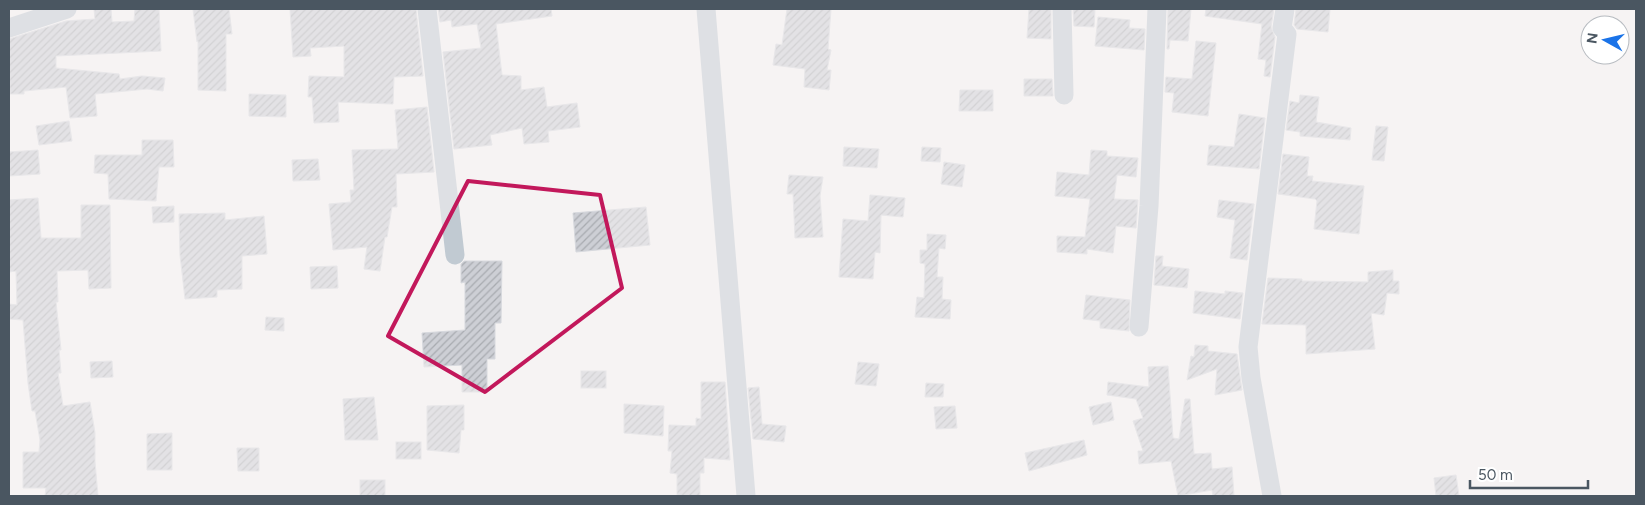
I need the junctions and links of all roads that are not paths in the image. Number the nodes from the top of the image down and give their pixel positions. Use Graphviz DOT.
graph roads {
  1 [pos="66,9"];
  2 [pos="427,9"];
  3 [pos="706,9"];
  4 [pos="1062,9"];
  5 [pos="1157,9"];
  6 [pos="1285,9"];
  7 [pos="9,28"];
  8 [pos="1064,94"];
  9 [pos="455,255"];
  10 [pos="1140,327"];
  11 [pos="746,496"];
  12 [pos="1272,496"];
  1 -- 7 [label="street"];
  2 -- 9 [label="street"];
  3 -- 11 [label="street"];
  4 -- 8 [label="street"];
  5 -- 10 [label="street"];
  6 -- 12 [label="street"];
}
